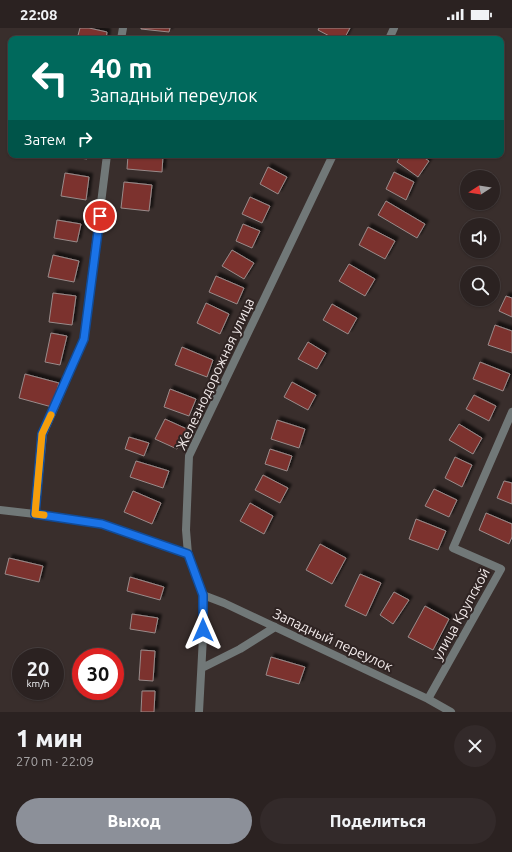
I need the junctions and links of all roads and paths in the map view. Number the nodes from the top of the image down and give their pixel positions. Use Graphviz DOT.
graph roads {
  1 [pos="107,158"];
  2 [pos="332,158"];
  3 [pos="512,412"];
  4 [pos="0,510"];
  5 [pos="35,514"];
  6 [pos="188,554"];
  7 [pos="203,595"];
  8 [pos="275,627"];
  9 [pos="202,668"];
  10 [pos="428,699"];
  11 [pos="199,712"];
  12 [pos="451,712"];
  1 -- 5 [label="street"];
  2 -- 6 [label="street, Железнодорожная улица"];
  3 -- 10 [label="street, улица Крупской"];
  4 -- 5 [label="street"];
  5 -- 6 [label="street"];
  6 -- 7 [label="street, Железнодорожная улица"];
  7 -- 8 [label="street, Западный переулок"];
  7 -- 9 [label="street, Железнодорожная улица"];
  8 -- 9 [label="street"];
  8 -- 10 [label="street, Западный переулок"];
  9 -- 11 [label="street, Железнодорожная улица"];
  10 -- 12 [label="street, Западный переулок"];
}
